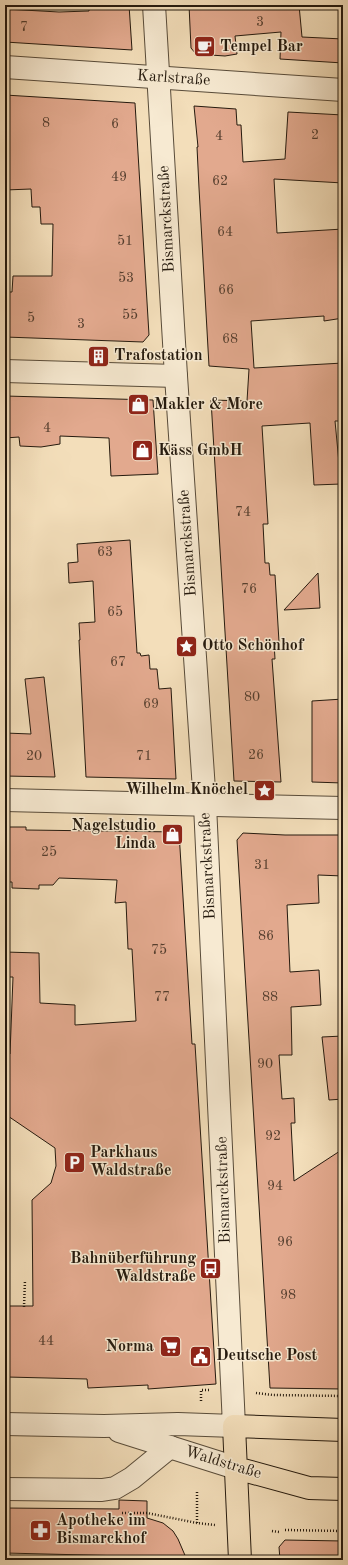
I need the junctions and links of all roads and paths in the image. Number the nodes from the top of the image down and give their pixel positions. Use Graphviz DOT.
graph roads {
  1 [pos="154,5"];
  2 [pos="5,67"];
  3 [pos="159,76"];
  4 [pos="343,90"];
  5 [pos="5,371"];
  6 [pos="176,376"];
  7 [pos="5,800"];
  8 [pos="205,805"];
  9 [pos="343,808"];
  10 [pos="25,1280"];
  11 [pos="24,1307"];
  12 [pos="233,1390"];
  13 [pos="343,1396"];
  14 [pos="201,1404"];
  15 [pos="5,1424"];
  16 [pos="104,1426"];
  17 [pos="234,1426"];
  18 [pos="343,1430"];
  19 [pos="170,1447"];
  20 [pos="236,1468"];
  21 [pos="5,1489"];
  22 [pos="343,1489"];
  23 [pos="197,1492"];
  24 [pos="147,1513"];
  25 [pos="197,1523"];
  26 [pos="216,1525"];
  27 [pos="285,1530"];
  28 [pos="272,1531"];
  29 [pos="343,1531"];
  30 [pos="279,1532"];
  31 [pos="240,1560"];
  1 -- 3 [label="street, Bismarckstraße"];
  2 -- 3 [label="street, Karlstraße"];
  3 -- 4 [label="street, Karlstraße"];
  3 -- 6 [label="street, Bismarckstraße"];
  5 -- 6 [label="street"];
  6 -- 8 [label="street, Bismarckstraße"];
  7 -- 8 [label="street"];
  8 -- 9 [label="street"];
  8 -- 12 [label="street, Bismarckstraße"];
  10 -- 11 [label="path"];
  12 -- 13 [label="path"];
  12 -- 14 [label="path"];
  12 -- 17 [label="street, Bismarckstraße"];
  15 -- 16 [label="street, Waldstraße"];
  16 -- 17 [label="street, Waldstraße"];
  16 -- 19 [label="street, Waldstraße"];
  17 -- 18 [label="main road, Waldstraße"];
  17 -- 20 [label="main road, Bismarckstraße"];
  19 -- 20 [label="street, Waldstraße"];
  19 -- 21 [label="street"];
  20 -- 22 [label="main road, Waldstraße"];
  20 -- 31 [label="main road, Bismarckstraße"];
  23 -- 25 [label="path"];
  24 -- 25 [label="path"];
  25 -- 26 [label="path"];
  27 -- 29 [label="path"];
  28 -- 30 [label="path"];
}
